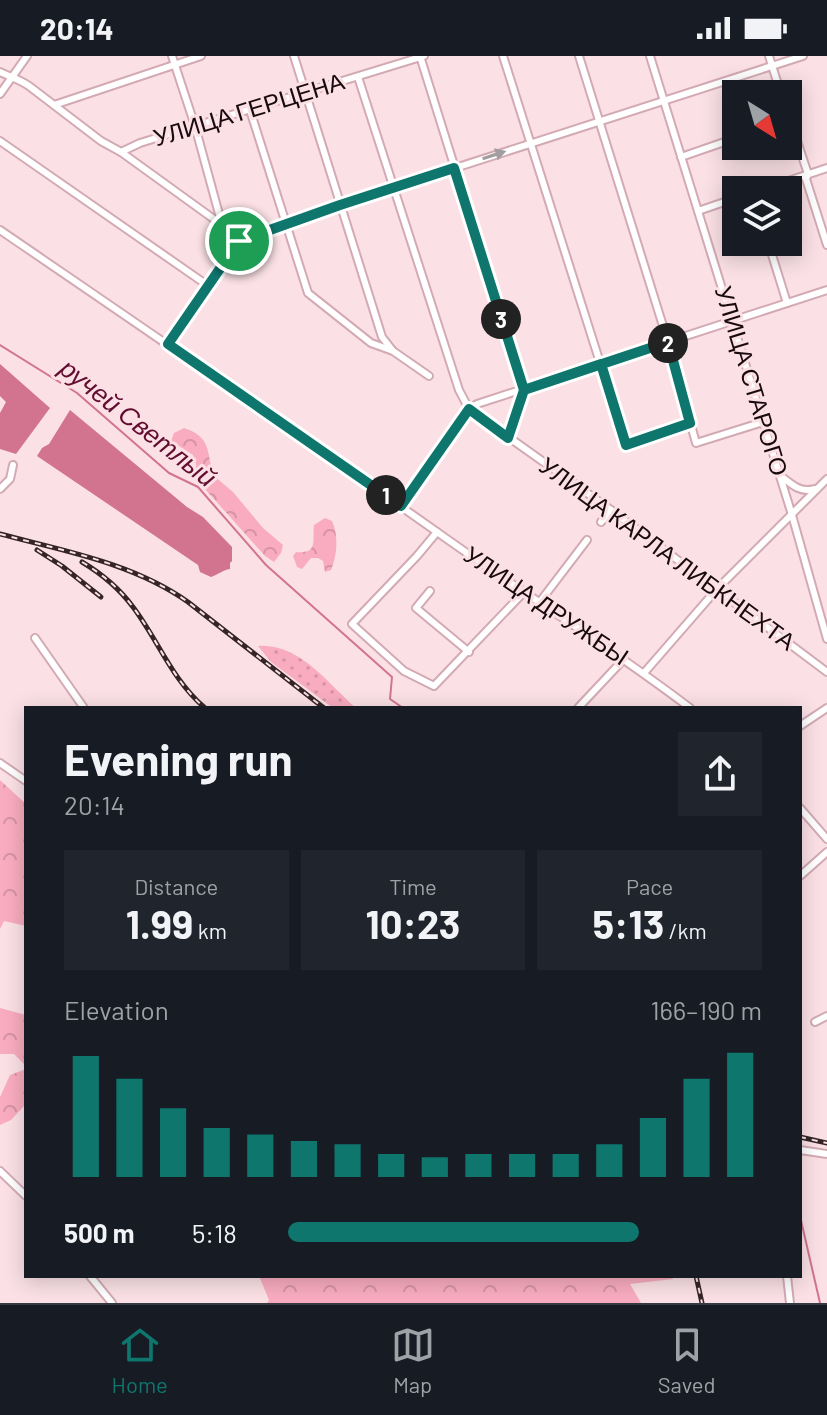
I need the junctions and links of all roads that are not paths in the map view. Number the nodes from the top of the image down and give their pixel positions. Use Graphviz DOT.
graph roads {
  1 [pos="27,56"];
  2 [pos="201,56"];
  3 [pos="294,56"];
  4 [pos="422,56"];
  5 [pos="503,56"];
  6 [pos="579,56"];
  7 [pos="650,56"];
  8 [pos="769,56"];
  9 [pos="803,56"];
  10 [pos="173,60"];
  11 [pos="772,66"];
  12 [pos="0,72"];
  13 [pos="358,77"];
  14 [pos="11,78"];
  15 [pos="776,80"];
  16 [pos="305,92"];
  17 [pos="0,94"];
  18 [pos="663,101"];
  19 [pos="54,105"];
  20 [pos="250,110"];
  21 [pos="599,122"];
  22 [pos="195,126"];
  23 [pos="0,141"];
  24 [pos="531,143"];
  25 [pos="722,143"];
  26 [pos="121,152"];
  27 [pos="802,156"];
  28 [pos="681,157"];
  29 [pos="454,168"];
  30 [pos="827,168"];
  31 [pos="808,174"];
  32 [pos="802,176"];
  33 [pos="394,187"];
  34 [pos="722,203"];
  35 [pos="340,205"];
  36 [pos="698,211"];
  37 [pos="287,224"];
  38 [pos="222,225"];
  39 [pos="0,230"];
  40 [pos="239,241"];
  41 [pos="827,245"];
  42 [pos="772,256"];
  43 [pos="207,285"];
  44 [pos="827,290"];
  45 [pos="787,303"];
  46 [pos="732,321"];
  47 [pos="668,342"];
  48 [pos="168,344"];
  49 [pos="393,351"];
  50 [pos="601,364"];
  51 [pos="429,376"];
  52 [pos="524,390"];
  53 [pos="469,409"];
  54 [pos="763,422"];
  55 [pos="690,423"];
  56 [pos="508,438"];
  57 [pos="13,465"];
  58 [pos="780,475"];
  59 [pos="824,484"];
  60 [pos="0,489"];
  61 [pos="401,506"];
  62 [pos="611,510"];
  63 [pos="792,515"];
  64 [pos="601,522"];
  65 [pos="437,532"];
  66 [pos="587,540"];
  67 [pos="717,589"];
  68 [pos="430,591"];
  69 [pos="524,592"];
  70 [pos="539,603"];
  71 [pos="35,638"];
  72 [pos="827,639"];
  73 [pos="469,652"];
  74 [pos="624,659"];
  75 [pos="827,672"];
  76 [pos="644,673"];
  77 [pos="83,706"];
  78 [pos="580,706"];
  79 [pos="687,706"];
  80 [pos="827,708"];
  81 [pos="802,725"];
  82 [pos="0,763"];
  83 [pos="24,780"];
  84 [pos="802,810"];
  85 [pos="827,839"];
  86 [pos="827,852"];
  87 [pos="802,874"];
  88 [pos="827,1016"];
  89 [pos="815,1022"];
  90 [pos="802,1150"];
  91 [pos="827,1154"];
  92 [pos="0,1171"];
  93 [pos="24,1194"];
  94 [pos="92,1278"];
  95 [pos="787,1278"];
  96 [pos="112,1303"];
  97 [pos="790,1303"];
  1 -- 14 [label="street"];
  2 -- 10 [label="street"];
  3 -- 16 [label="street"];
  4 -- 13 [label="street, УЛИЦА ГЕРЦЕНА"];
  4 -- 29 [label="street"];
  5 -- 24 [label="street"];
  6 -- 21 [label="street"];
  7 -- 18 [label="street, УЛИЦА СТАРОГО"];
  8 -- 11 [label="street"];
  9 -- 11 [label="street"];
  10 -- 19 [label="street"];
  10 -- 22 [label="street"];
  11 -- 15 [label="street"];
  11 -- 18 [label="street"];
  12 -- 14 [label="street"];
  13 -- 16 [label="street, УЛИЦА ГЕРЦЕНА"];
  13 -- 33 [label="street"];
  14 -- 17 [label="street"];
  14 -- 19 [label="street"];
  16 -- 20 [label="street, УЛИЦА ГЕРЦЕНА"];
  16 -- 35 [label="street"];
  18 -- 21 [label="street"];
  18 -- 28 [label="street, УЛИЦА СТАРОГО"];
  19 -- 26 [label="street"];
  20 -- 22 [label="street, УЛИЦА ГЕРЦЕНА"];
  20 -- 37 [label="street"];
  21 -- 24 [label="street"];
  21 -- 47 [label="street"];
  22 -- 26 [label="street, УЛИЦА ГЕРЦЕНА"];
  22 -- 38 [label="street"];
  23 -- 43 [label="street"];
  29 -- 24 [label="street, one-way"];
  24 -- 50 [label="street"];
  25 -- 28 [label="street"];
  26 -- 38 [label="street"];
  27 -- 31 [label="street"];
  28 -- 36 [label="street, УЛИЦА СТАРОГО"];
  29 -- 33 [label="street"];
  29 -- 52 [label="street"];
  30 -- 31 [label="street"];
  31 -- 32 [label="street"];
  31 -- 41 [label="street"];
  33 -- 35 [label="street"];
  33 -- 53 [label="street"];
  34 -- 36 [label="street"];
  35 -- 37 [label="street"];
  35 -- 49 [label="street"];
  36 -- 46 [label="street, УЛИЦА СТАРОГО"];
  37 -- 40 [label="street"];
  37 -- 49 [label="street"];
  38 -- 40 [label="street"];
  39 -- 48 [label="street, УЛИЦА ДРУЖБЫ"];
  40 -- 43 [label="street"];
  42 -- 45 [label="street"];
  43 -- 48 [label="street"];
  44 -- 45 [label="street"];
  45 -- 46 [label="street"];
  46 -- 47 [label="street"];
  46 -- 54 [label="street, УЛИЦА СТАРОГО"];
  47 -- 50 [label="street"];
  47 -- 55 [label="street"];
  48 -- 61 [label="street, УЛИЦА ДРУЖБЫ"];
  49 -- 51 [label="street"];
  50 -- 52 [label="street"];
  50 -- 55 [label="street"];
  52 -- 53 [label="street"];
  52 -- 56 [label="street"];
  53 -- 56 [label="street, УЛИЦА КАРЛА ЛИБКНЕХТА"];
  53 -- 61 [label="street"];
  54 -- 55 [label="street"];
  54 -- 58 [label="street, УЛИЦА СТАРОГО"];
  56 -- 62 [label="street, УЛИЦА КАРЛА ЛИБКНЕХТА"];
  57 -- 60 [label="street"];
  58 -- 59 [label="street"];
  58 -- 63 [label="street, УЛИЦА СТАРОГО"];
  59 -- 63 [label="street"];
  61 -- 65 [label="street, УЛИЦА ДРУЖБЫ"];
  62 -- 64 [label="street"];
  62 -- 67 [label="street, УЛИЦА КАРЛА ЛИБКНЕХТА"];
  63 -- 67 [label="street"];
  63 -- 72 [label="street, УЛИЦА СТАРОГО"];
  65 -- 69 [label="street, УЛИЦА ДРУЖБЫ"];
  65 -- 73 [label="street"];
  66 -- 70 [label="street"];
  67 -- 75 [label="street, УЛИЦА КАРЛА ЛИБКНЕХТА"];
  67 -- 76 [label="street"];
  68 -- 73 [label="street"];
  69 -- 70 [label="street, УЛИЦА ДРУЖБЫ"];
  69 -- 73 [label="street"];
  70 -- 74 [label="street, УЛИЦА ДРУЖБЫ"];
  71 -- 77 [label="street"];
  74 -- 76 [label="street, УЛИЦА ДРУЖБЫ"];
  74 -- 78 [label="street"];
  76 -- 79 [label="street, УЛИЦА ДРУЖБЫ"];
  80 -- 81 [label="street"];
  82 -- 83 [label="street"];
  84 -- 85 [label="street"];
  86 -- 87 [label="street"];
  88 -- 89 [label="street"];
  90 -- 91 [label="street"];
  92 -- 93 [label="street"];
  94 -- 96 [label="street"];
  95 -- 97 [label="street"];
}
